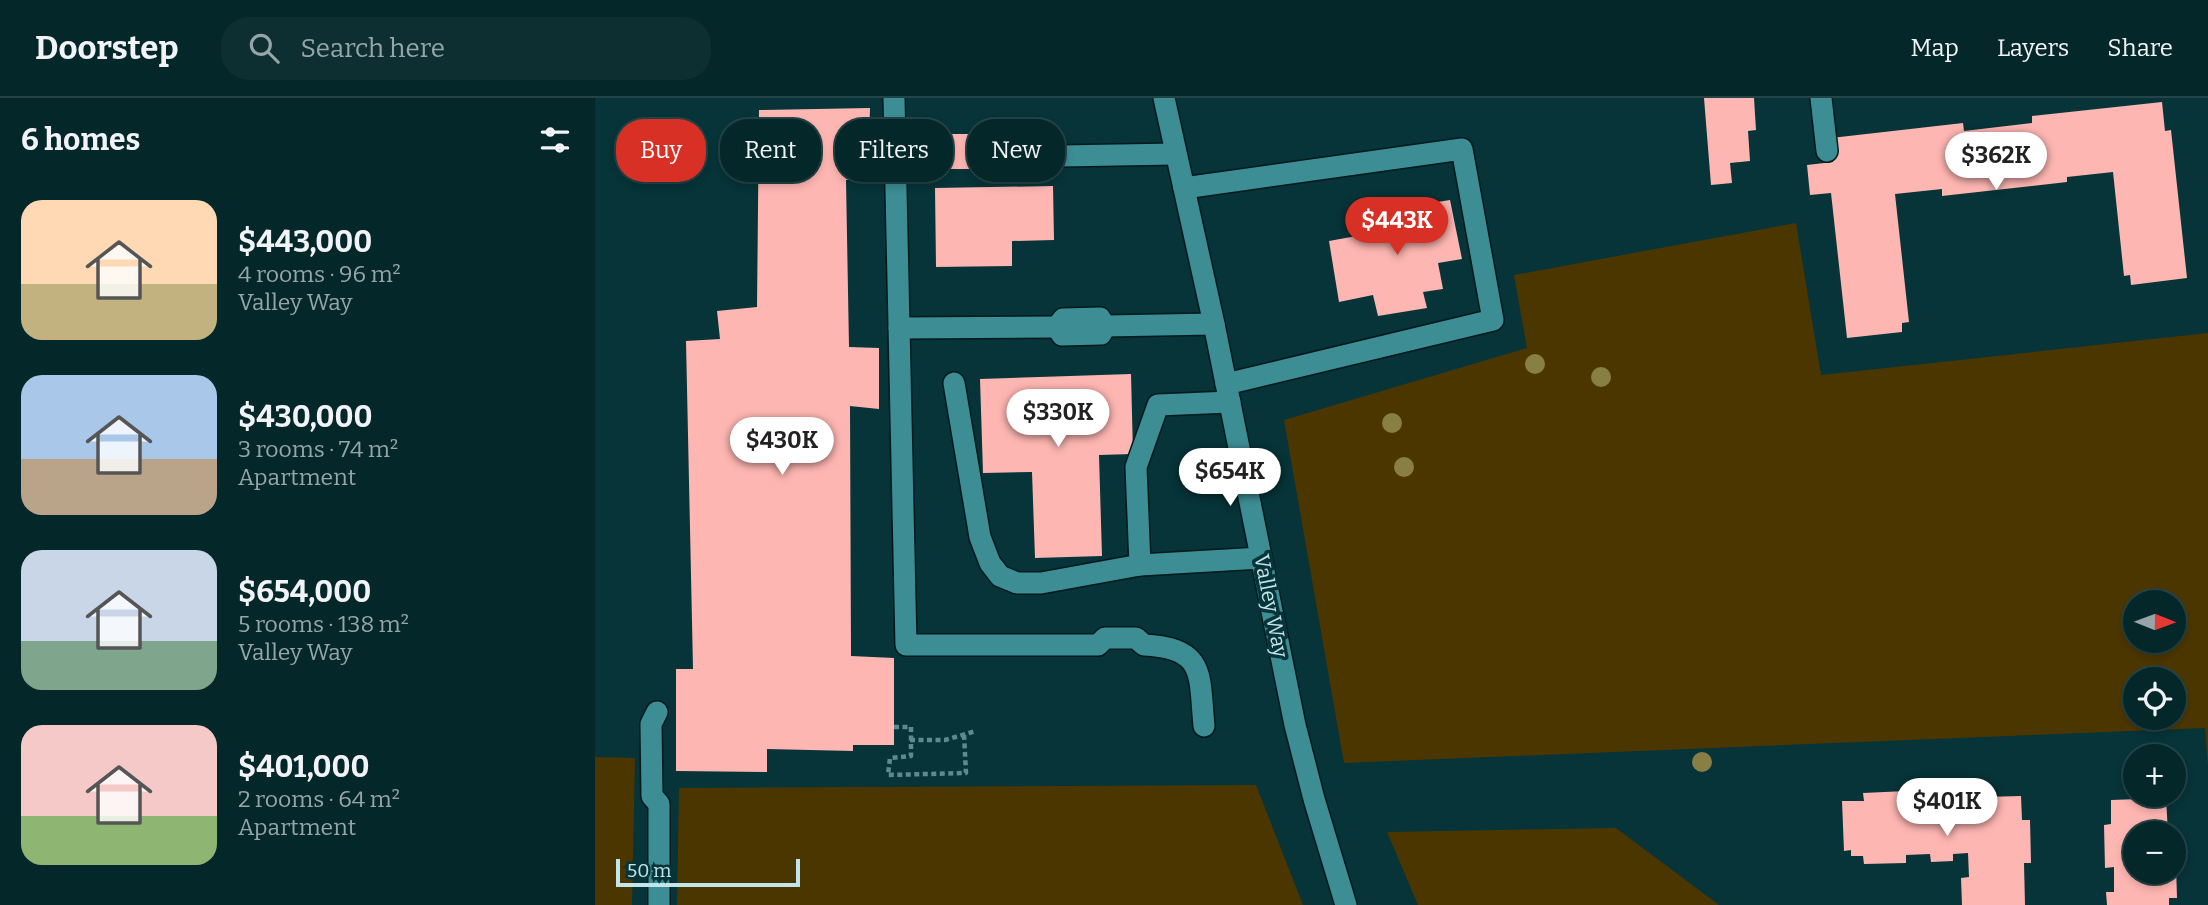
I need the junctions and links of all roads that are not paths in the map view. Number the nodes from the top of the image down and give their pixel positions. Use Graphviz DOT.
graph roads {
  1 [pos="894,98"];
  2 [pos="1164,98"];
  3 [pos="1821,98"];
  4 [pos="1828,151"];
  5 [pos="1176,154"];
  6 [pos="1065,156"];
  7 [pos="1184,188"];
  8 [pos="1214,324"];
  9 [pos="899,328"];
  10 [pos="954,383"];
  11 [pos="1228,393"];
  12 [pos="1261,558"];
  13 [pos="1140,565"];
  14 [pos="656,707"];
  15 [pos="1204,726"];
  16 [pos="659,905"];
  17 [pos="1346,905"];
  1 -- 9 [label="street"];
  2 -- 5 [label="street, Valley Way"];
  3 -- 4 [label="street"];
  5 -- 6 [label="street"];
  5 -- 7 [label="street, Valley Way"];
  7 -- 8 [label="street, Valley Way"];
  7 -- 11 [label="street"];
  8 -- 9 [label="street"];
  8 -- 11 [label="street, Valley Way"];
  9 -- 15 [label="street"];
  10 -- 13 [label="street"];
  11 -- 12 [label="street, Valley Way"];
  11 -- 13 [label="street"];
  12 -- 13 [label="street"];
  12 -- 17 [label="street, Valley Way"];
  14 -- 16 [label="street"];
}
